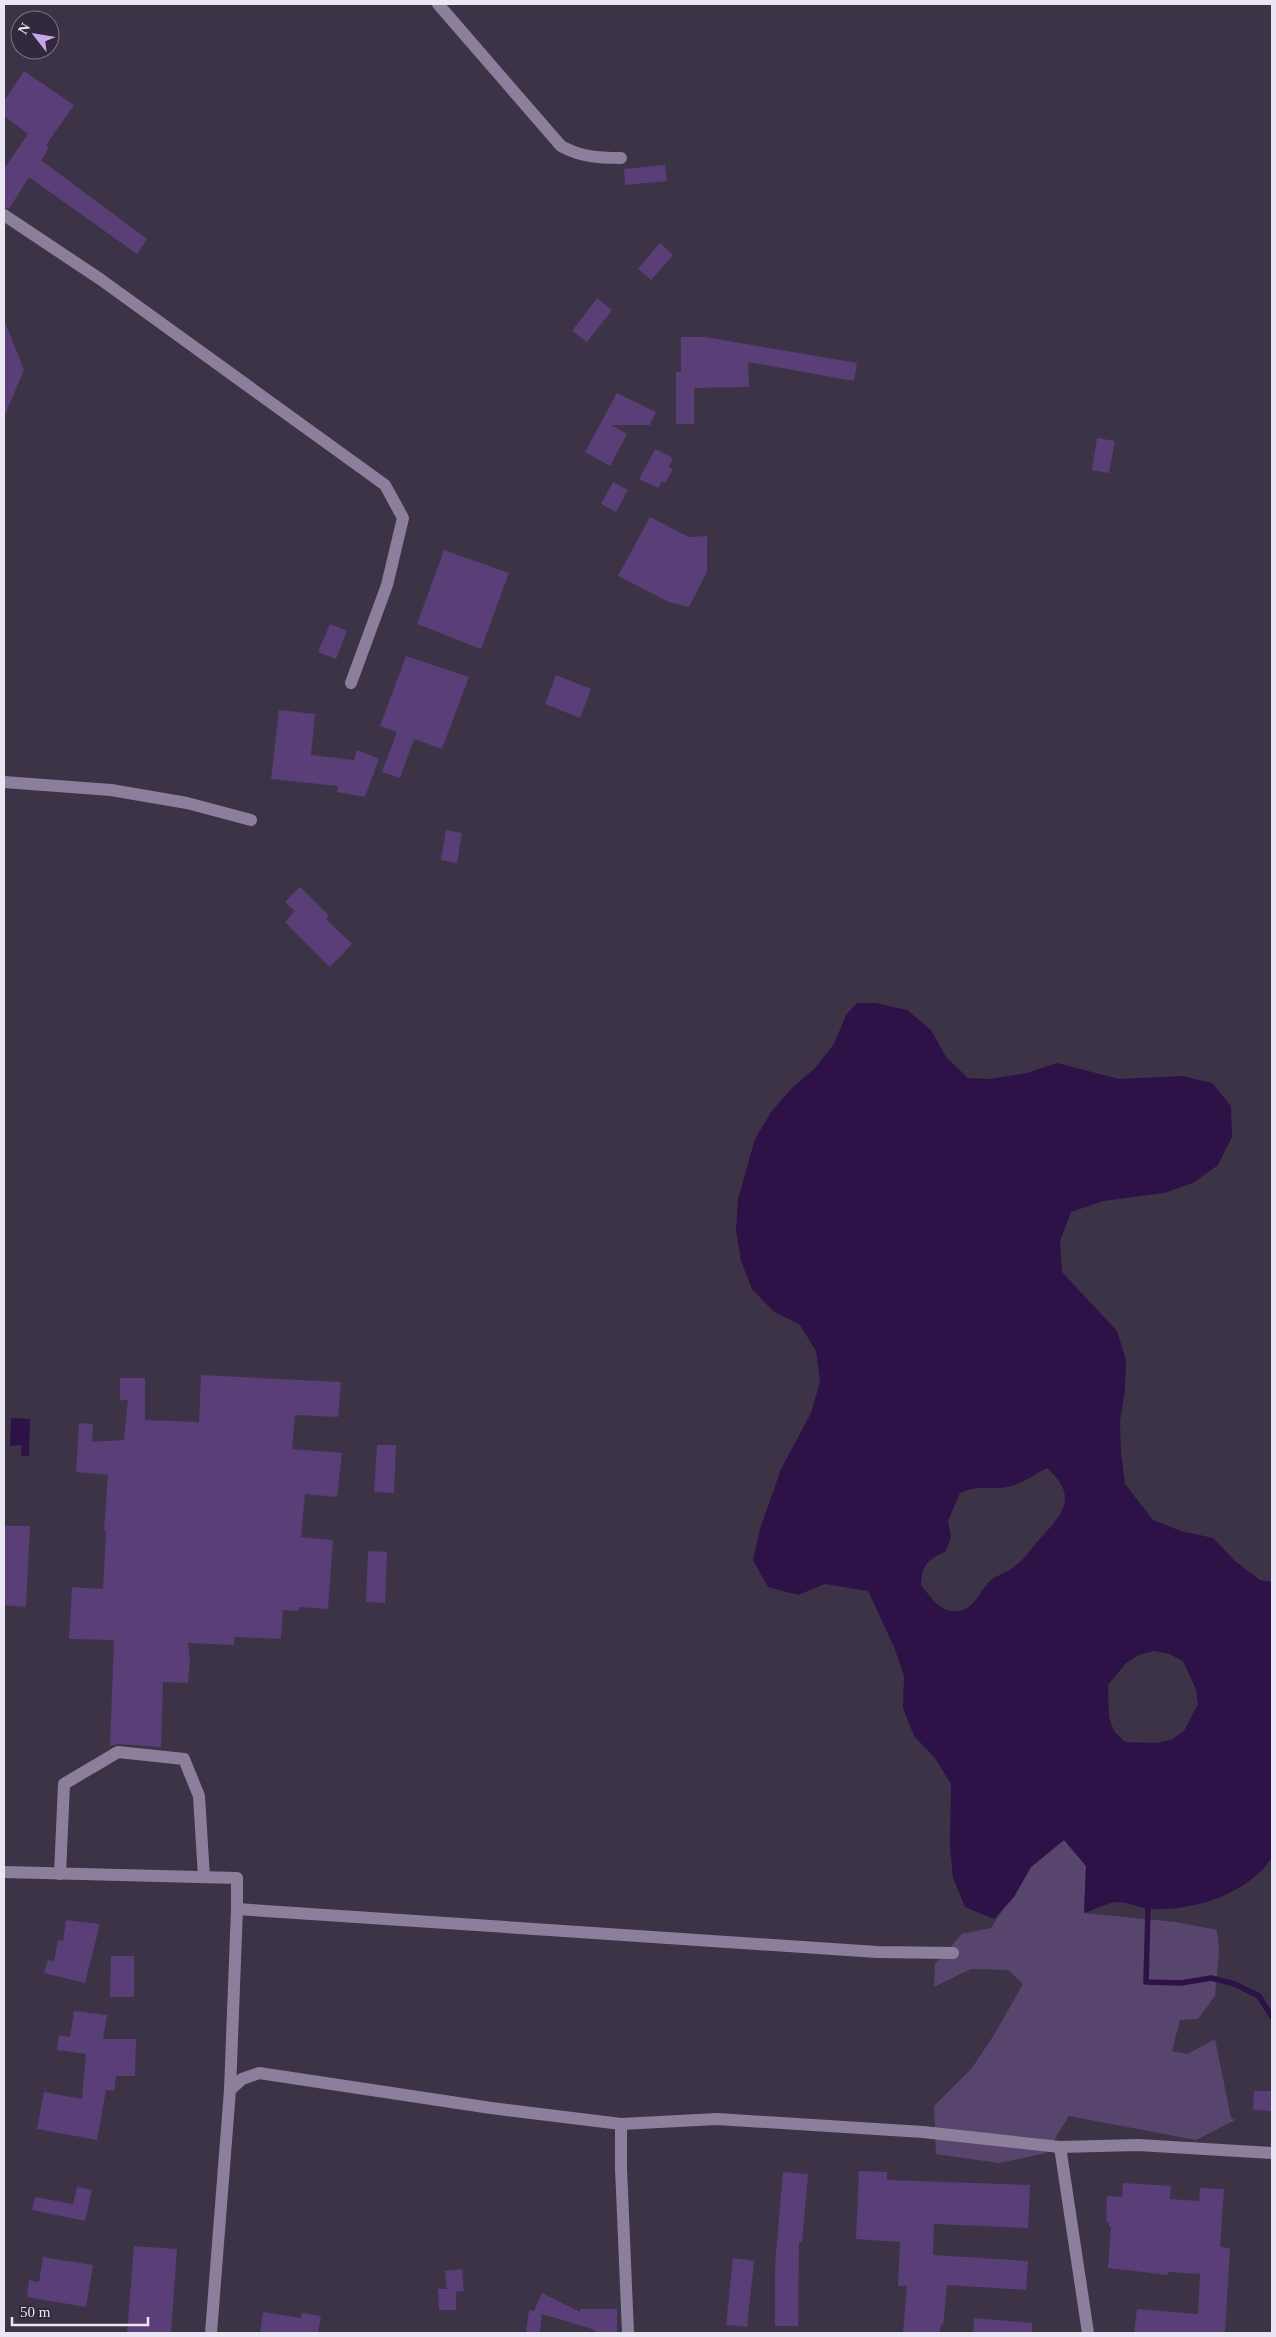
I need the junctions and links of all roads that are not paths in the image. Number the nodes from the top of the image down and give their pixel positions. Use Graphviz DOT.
graph roads {
  1 [pos="438,4"];
  2 [pos="621,158"];
  3 [pos="4,215"];
  4 [pos="351,683"];
  5 [pos="4,782"];
  6 [pos="251,820"];
  7 [pos="4,1872"];
  8 [pos="60,1874"];
  9 [pos="204,1877"];
  10 [pos="238,1909"];
  11 [pos="953,1953"];
  12 [pos="230,2090"];
  13 [pos="621,2124"];
  14 [pos="1060,2147"];
  15 [pos="1272,2153"];
  16 [pos="211,2333"];
  17 [pos="628,2333"];
  18 [pos="1088,2333"];
  1 -- 2 [label="street"];
  3 -- 4 [label="street"];
  5 -- 6 [label="street"];
  7 -- 8 [label="street"];
  8 -- 9 [label="street"];
  8 -- 9 [label="street"];
  9 -- 10 [label="street"];
  10 -- 11 [label="street"];
  10 -- 12 [label="street"];
  12 -- 13 [label="street"];
  12 -- 16 [label="street"];
  13 -- 14 [label="street"];
  13 -- 17 [label="street"];
  14 -- 15 [label="street"];
  14 -- 18 [label="street"];
}
